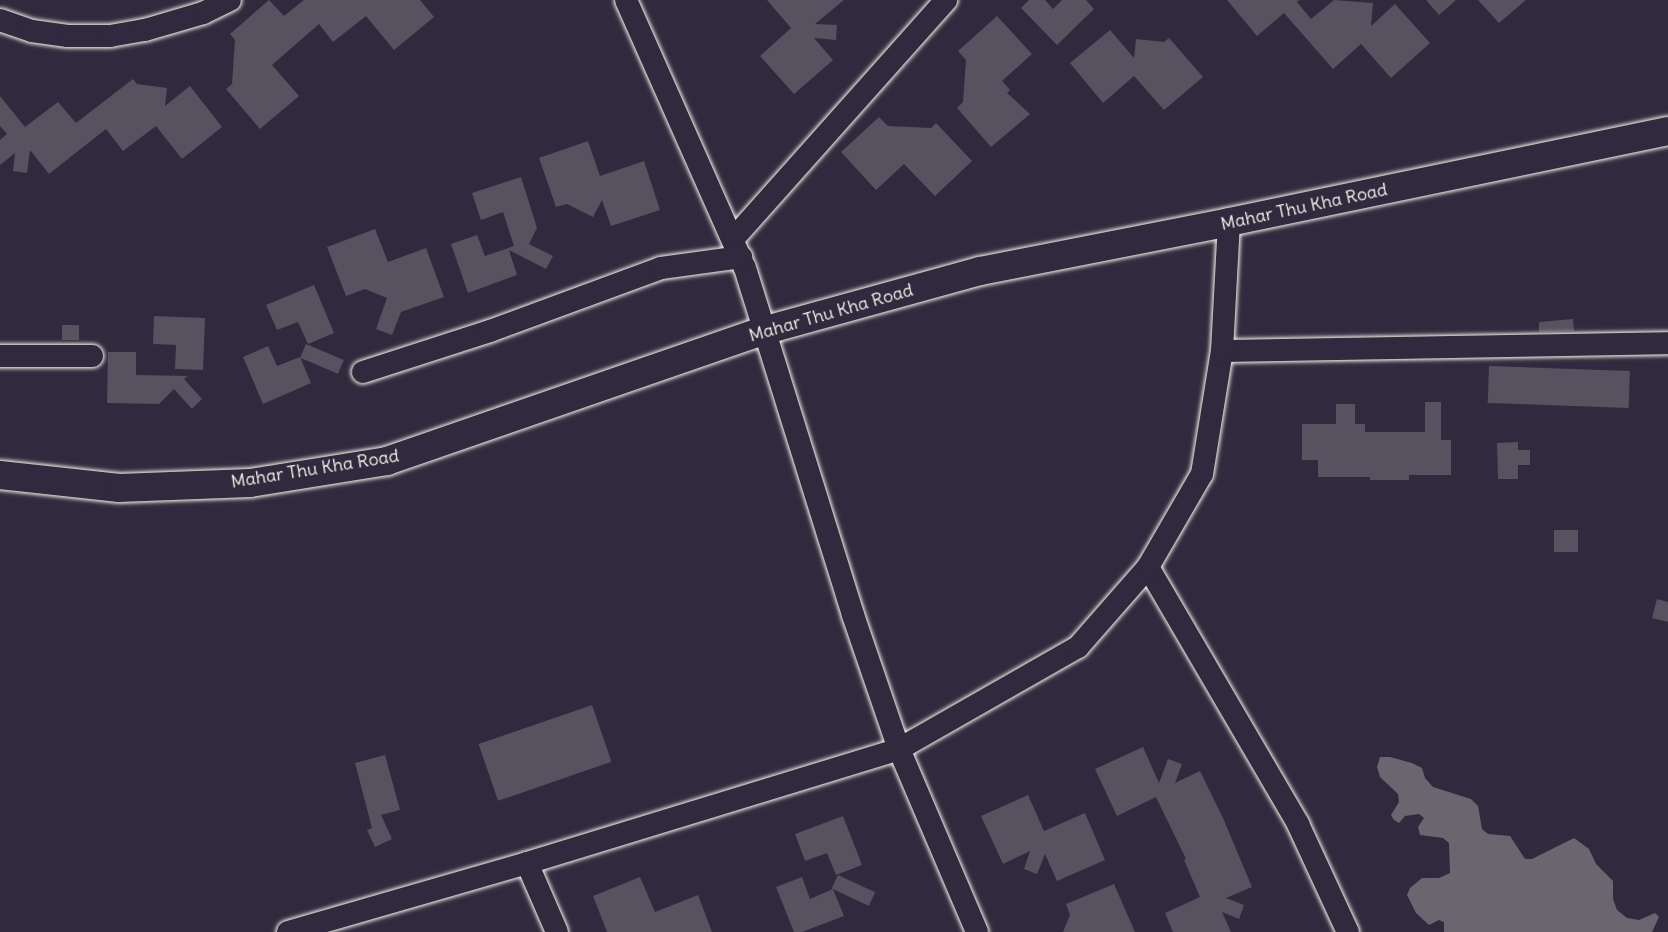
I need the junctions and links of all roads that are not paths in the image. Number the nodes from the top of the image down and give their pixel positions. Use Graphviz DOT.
graph roads {
  1 [pos="230,0"];
  2 [pos="626,0"];
  3 [pos="946,0"];
  4 [pos="0,20"];
  5 [pos="1668,131"];
  6 [pos="1229,222"];
  7 [pos="737,248"];
  8 [pos="766,330"];
  9 [pos="1668,343"];
  10 [pos="1222,351"];
  11 [pos="0,356"];
  12 [pos="92,356"];
  13 [pos="363,372"];
  14 [pos="0,475"];
  15 [pos="1148,567"];
  16 [pos="899,749"];
  17 [pos="526,863"];
  18 [pos="288,932"];
  19 [pos="556,932"];
  20 [pos="977,932"];
  21 [pos="1348,932"];
  1 -- 4 [label="street"];
  2 -- 7 [label="street"];
  3 -- 7 [label="street"];
  5 -- 6 [label="main road, Mahar Thu Kha Road"];
  6 -- 8 [label="main road, Mahar Thu Kha Road"];
  6 -- 10 [label="street"];
  7 -- 8 [label="street"];
  7 -- 13 [label="street"];
  8 -- 14 [label="main road, Mahar Thu Kha Road"];
  8 -- 16 [label="street"];
  9 -- 10 [label="street"];
  10 -- 15 [label="street"];
  11 -- 12 [label="street"];
  15 -- 16 [label="street"];
  15 -- 21 [label="street"];
  16 -- 17 [label="street"];
  16 -- 20 [label="street"];
  17 -- 18 [label="street"];
  17 -- 19 [label="street"];
}
